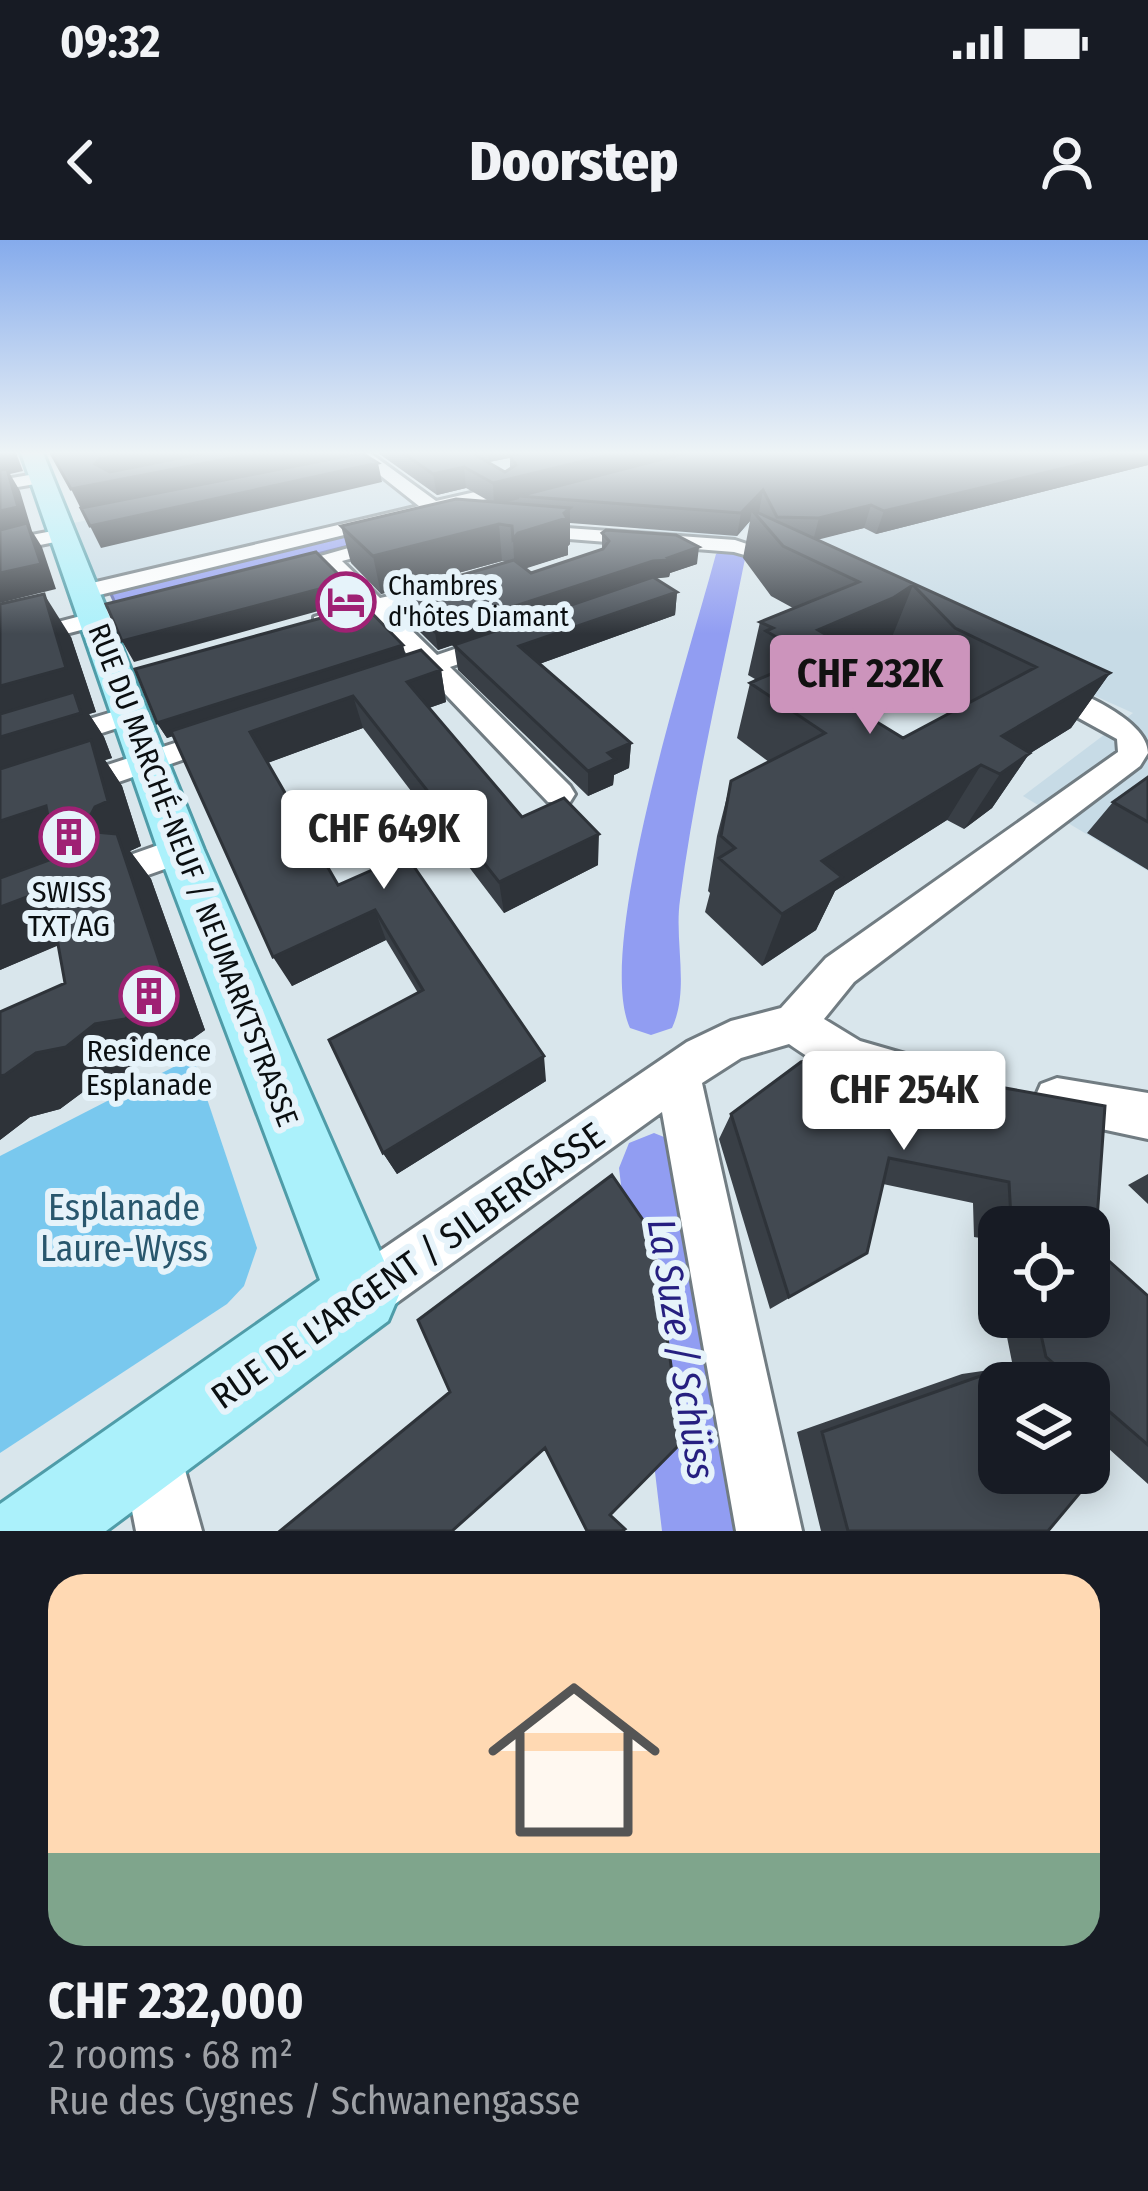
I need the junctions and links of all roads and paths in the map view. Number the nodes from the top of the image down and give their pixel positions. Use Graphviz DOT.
graph roads {
  1 [pos="58,513"];
  2 [pos="441,513"];
  3 [pos="451,513"];
  4 [pos="444,516"];
  5 [pos="65,528"];
  6 [pos="0,547"];
  7 [pos="328,559"];
  8 [pos="813,573"];
  9 [pos="251,578"];
  10 [pos="460,583"];
  11 [pos="87,606"];
  12 [pos="376,606"];
  13 [pos="141,607"];
  14 [pos="289,631"];
  15 [pos="520,635"];
  16 [pos="0,644"];
  17 [pos="438,674"];
  18 [pos="1018,675"];
  19 [pos="372,685"];
  20 [pos="241,730"];
  21 [pos="138,739"];
  22 [pos="0,756"];
  23 [pos="559,794"];
  24 [pos="0,812"];
  25 [pos="794,1024"];
  26 [pos="678,1074"];
  27 [pos="946,1080"];
  28 [pos="1013,1092"];
  29 [pos="1148,1116"];
  30 [pos="362,1295"];
  31 [pos="151,1449"];
  32 [pos="33,1531"];
  33 [pos="169,1531"];
  34 [pos="769,1531"];
  1 -- 5 [label="main road, RUE DU MARCHÉ-NEUF / NEUMARKTSTRASSE"];
  2 -- 4 [label="street"];
  3 -- 4 [label="street"];
  4 -- 7 [label="street"];
  4 -- 8 [label="street"];
  4 -- 11 [label="street"];
  5 -- 6 [label="street"];
  5 -- 11 [label="main road, RUE DU MARCHÉ-NEUF / NEUMARKTSTRASSE"];
  7 -- 9 [label="street"];
  7 -- 12 [label="street"];
  10 -- 12 [label="street"];
  11 -- 13 [label="street"];
  11 -- 16 [label="street"];
  11 -- 21 [label="main road, RUE DU MARCHÉ-NEUF / NEUMARKTSTRASSE"];
  12 -- 14 [label="street"];
  12 -- 17 [label="street"];
  15 -- 17 [label="street"];
  17 -- 19 [label="street"];
  17 -- 23 [label="street"];
  18 -- 25 [label="street"];
  20 -- 21 [label="street"];
  21 -- 22 [label="street"];
  21 -- 24 [label="street"];
  21 -- 30 [label="main road, RUE DU MARCHÉ-NEUF / NEUMARKTSTRASSE"];
  25 -- 26 [label="street, RUE DE L'ARGENT / SILBERGASSE"];
  25 -- 27 [label="street"];
  26 -- 30 [label="street, RUE DE L'ARGENT / SILBERGASSE"];
  26 -- 34 [label="street"];
  28 -- 29 [label="street"];
  30 -- 31 [label="main road, RUE DE L'ARGENT / SILBERGASSE"];
  31 -- 32 [label="main road, RUE DE L'ARGENT / SILBERGASSE"];
  31 -- 33 [label="street"];
}
